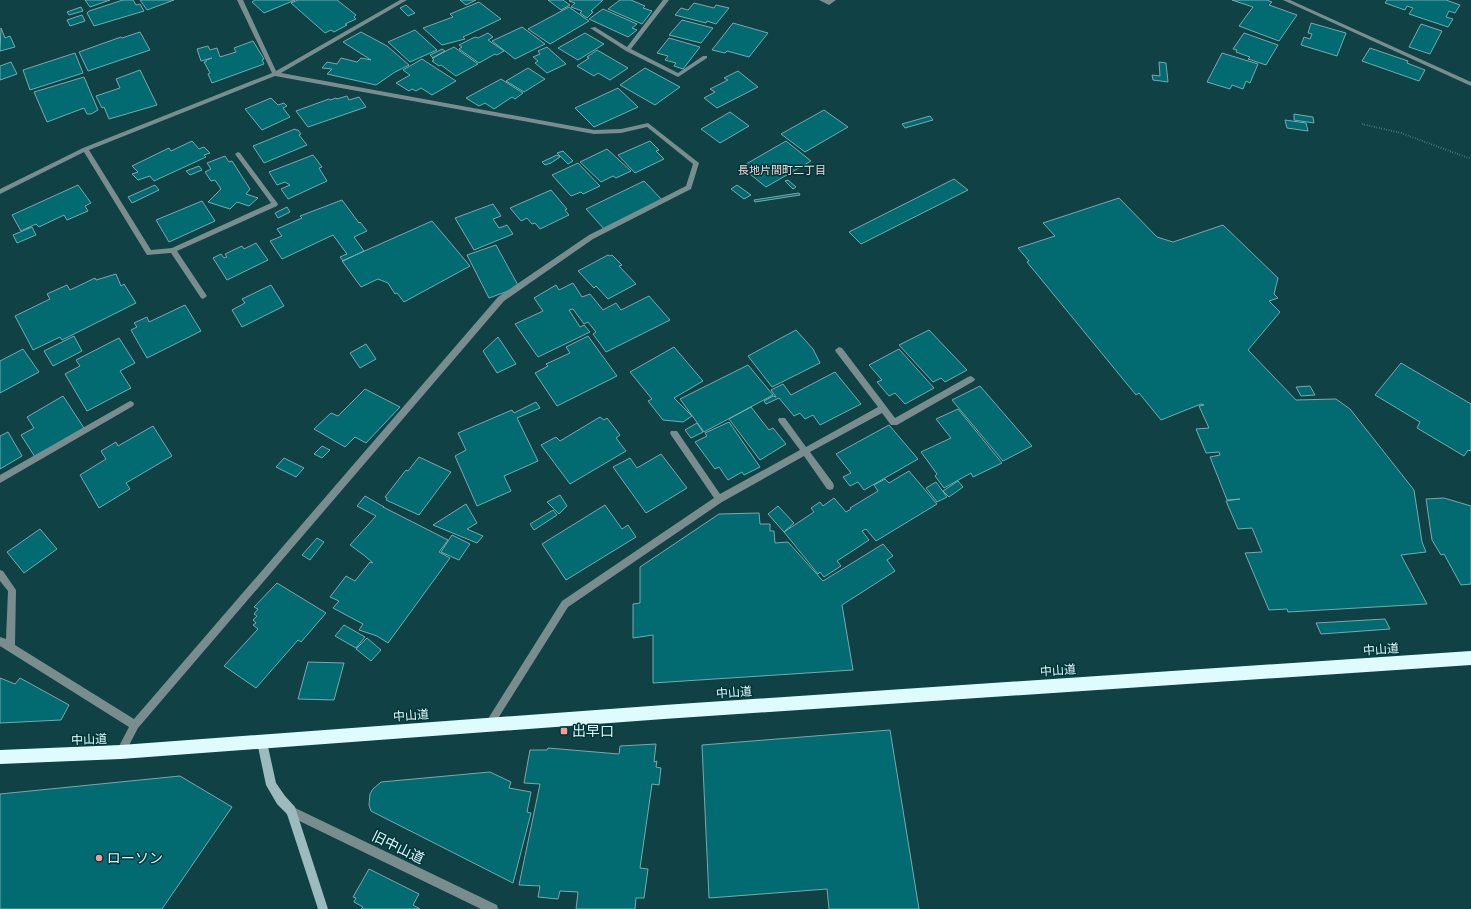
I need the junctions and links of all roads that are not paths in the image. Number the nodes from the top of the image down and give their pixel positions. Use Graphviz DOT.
graph roads {
  1 [pos="240,0"];
  2 [pos="404,0"];
  3 [pos="666,0"];
  4 [pos="822,0"];
  5 [pos="833,0"];
  6 [pos="1286,0"];
  7 [pos="592,28"];
  8 [pos="628,50"];
  9 [pos="706,57"];
  10 [pos="275,74"];
  11 [pos="1471,84"];
  12 [pos="86,149"];
  13 [pos="238,154"];
  14 [pos="0,192"];
  15 [pos="173,250"];
  16 [pos="203,296"];
  17 [pos="838,350"];
  18 [pos="971,379"];
  19 [pos="130,404"];
  20 [pos="883,408"];
  21 [pos="782,420"];
  22 [pos="674,433"];
  23 [pos="805,451"];
  24 [pos="0,479"];
  25 [pos="830,486"];
  26 [pos="719,499"];
  27 [pos="0,574"];
  28 [pos="0,641"];
  29 [pos="10,647"];
  30 [pos="1471,658"];
  31 [pos="135,725"];
  32 [pos="489,725"];
  33 [pos="262,742"];
  34 [pos="121,752"];
  35 [pos="0,757"];
  36 [pos="291,811"];
  37 [pos="323,909"];
  38 [pos="493,909"];
  1 -- 10 [label="street"];
  2 -- 10 [label="street"];
  3 -- 8 [label="street"];
  4 -- 5 [label="street"];
  6 -- 11 [label="street"];
  7 -- 8 [label="street"];
  8 -- 9 [label="street"];
  10 -- 12 [label="street"];
  10 -- 31 [label="street"];
  12 -- 14 [label="street"];
  12 -- 15 [label="street"];
  13 -- 15 [label="street"];
  15 -- 16 [label="street"];
  17 -- 20 [label="street"];
  18 -- 20 [label="street"];
  19 -- 24 [label="street"];
  20 -- 23 [label="street"];
  21 -- 23 [label="street"];
  22 -- 26 [label="street"];
  23 -- 25 [label="street"];
  23 -- 26 [label="street"];
  26 -- 32 [label="street"];
  27 -- 29 [label="street"];
  28 -- 29 [label="street"];
  29 -- 31 [label="street"];
  30 -- 32 [label="highway, 中山道"];
  31 -- 34 [label="street"];
  32 -- 33 [label="highway, 中山道"];
  33 -- 34 [label="highway, 中山道"];
  33 -- 36 [label="street"];
  34 -- 35 [label="highway, 中山道"];
  36 -- 37 [label="street"];
  36 -- 38 [label="street, 旧中山道"];
}
